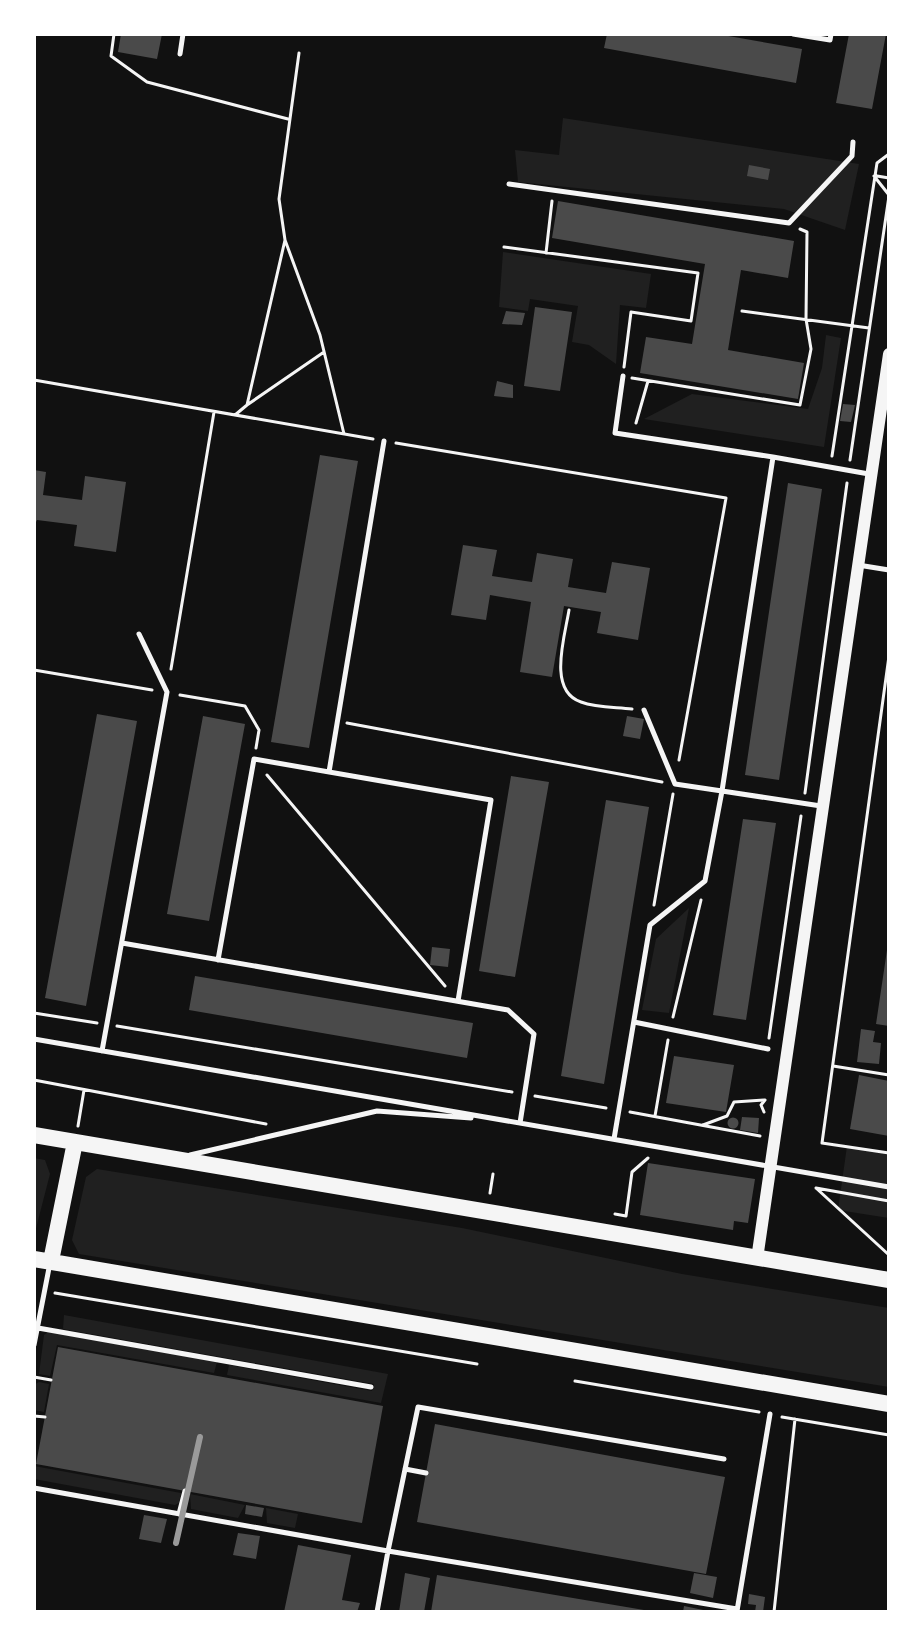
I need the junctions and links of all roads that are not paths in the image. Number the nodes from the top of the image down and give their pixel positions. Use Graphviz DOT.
graph roads {
  1 [pos="183,34"];
  2 [pos="793,34"];
  3 [pos="831,34"];
  4 [pos="180,54"];
  5 [pos="853,142"];
  6 [pos="509,184"];
  7 [pos="889,354"];
  8 [pos="623,376"];
  9 [pos="384,441"];
  10 [pos="773,457"];
  11 [pos="870,475"];
  12 [pos="857,565"];
  13 [pos="889,570"];
  14 [pos="139,634"];
  15 [pos="644,710"];
  16 [pos="329,772"];
  17 [pos="722,791"];
  18 [pos="822,807"];
  19 [pos="122,943"];
  20 [pos="218,960"];
  21 [pos="458,1001"];
  22 [pos="634,1022"];
  23 [pos="34,1039"];
  24 [pos="768,1049"];
  25 [pos="102,1051"];
  26 [pos="503,1120"];
  27 [pos="520,1123"];
  28 [pos="34,1135"];
  29 [pos="614,1139"];
  30 [pos="75,1142"];
  31 [pos="170,1160"];
  32 [pos="769,1166"];
  33 [pos="889,1187"];
  34 [pos="757,1259"];
  35 [pos="42,1260"];
  36 [pos="889,1280"];
  37 [pos="38,1328"];
  38 [pos="34,1345"];
  39 [pos="371,1387"];
  40 [pos="889,1404"];
  41 [pos="770,1414"];
  42 [pos="724,1459"];
  43 [pos="405,1469"];
  44 [pos="426,1473"];
  45 [pos="34,1488"];
  46 [pos="185,1491"];
  47 [pos="179,1514"];
  48 [pos="388,1551"];
  49 [pos="737,1610"];
  50 [pos="377,1612"];
  1 -- 4 [label="lane"];
  2 -- 3 [label="lane"];
  5 -- 6 [label="lane"];
  7 -- 11 [label="street"];
  8 -- 10 [label="lane"];
  9 -- 16 [label="lane"];
  10 -- 11 [label="lane"];
  10 -- 17 [label="lane"];
  11 -- 12 [label="street"];
  12 -- 13 [label="lane"];
  12 -- 18 [label="street"];
  14 -- 19 [label="lane"];
  15 -- 17 [label="lane"];
  16 -- 20 [label="lane"];
  16 -- 21 [label="lane"];
  17 -- 18 [label="lane"];
  17 -- 22 [label="lane"];
  18 -- 32 [label="street"];
  19 -- 20 [label="lane"];
  19 -- 25 [label="lane"];
  20 -- 21 [label="lane"];
  21 -- 27 [label="lane"];
  22 -- 24 [label="lane"];
  22 -- 29 [label="lane"];
  23 -- 25 [label="lane"];
  25 -- 26 [label="lane"];
  26 -- 27 [label="lane"];
  26 -- 31 [label="lane"];
  27 -- 29 [label="lane"];
  28 -- 30 [label="main road"];
  29 -- 32 [label="lane"];
  30 -- 31 [label="main road"];
  30 -- 35 [label="main road"];
  31 -- 34 [label="main road"];
  32 -- 33 [label="lane"];
  32 -- 34 [label="street"];
  34 -- 36 [label="main road"];
  35 -- 37 [label="lane"];
  35 -- 40 [label="main road"];
  37 -- 38 [label="lane"];
  37 -- 39 [label="lane"];
  41 -- 49 [label="lane"];
  42 -- 43 [label="lane"];
  43 -- 44 [label="lane"];
  43 -- 48 [label="lane"];
  45 -- 47 [label="lane"];
  46 -- 47 [label="lane"];
  47 -- 48 [label="lane"];
  48 -- 49 [label="lane"];
  48 -- 50 [label="lane"];
}
